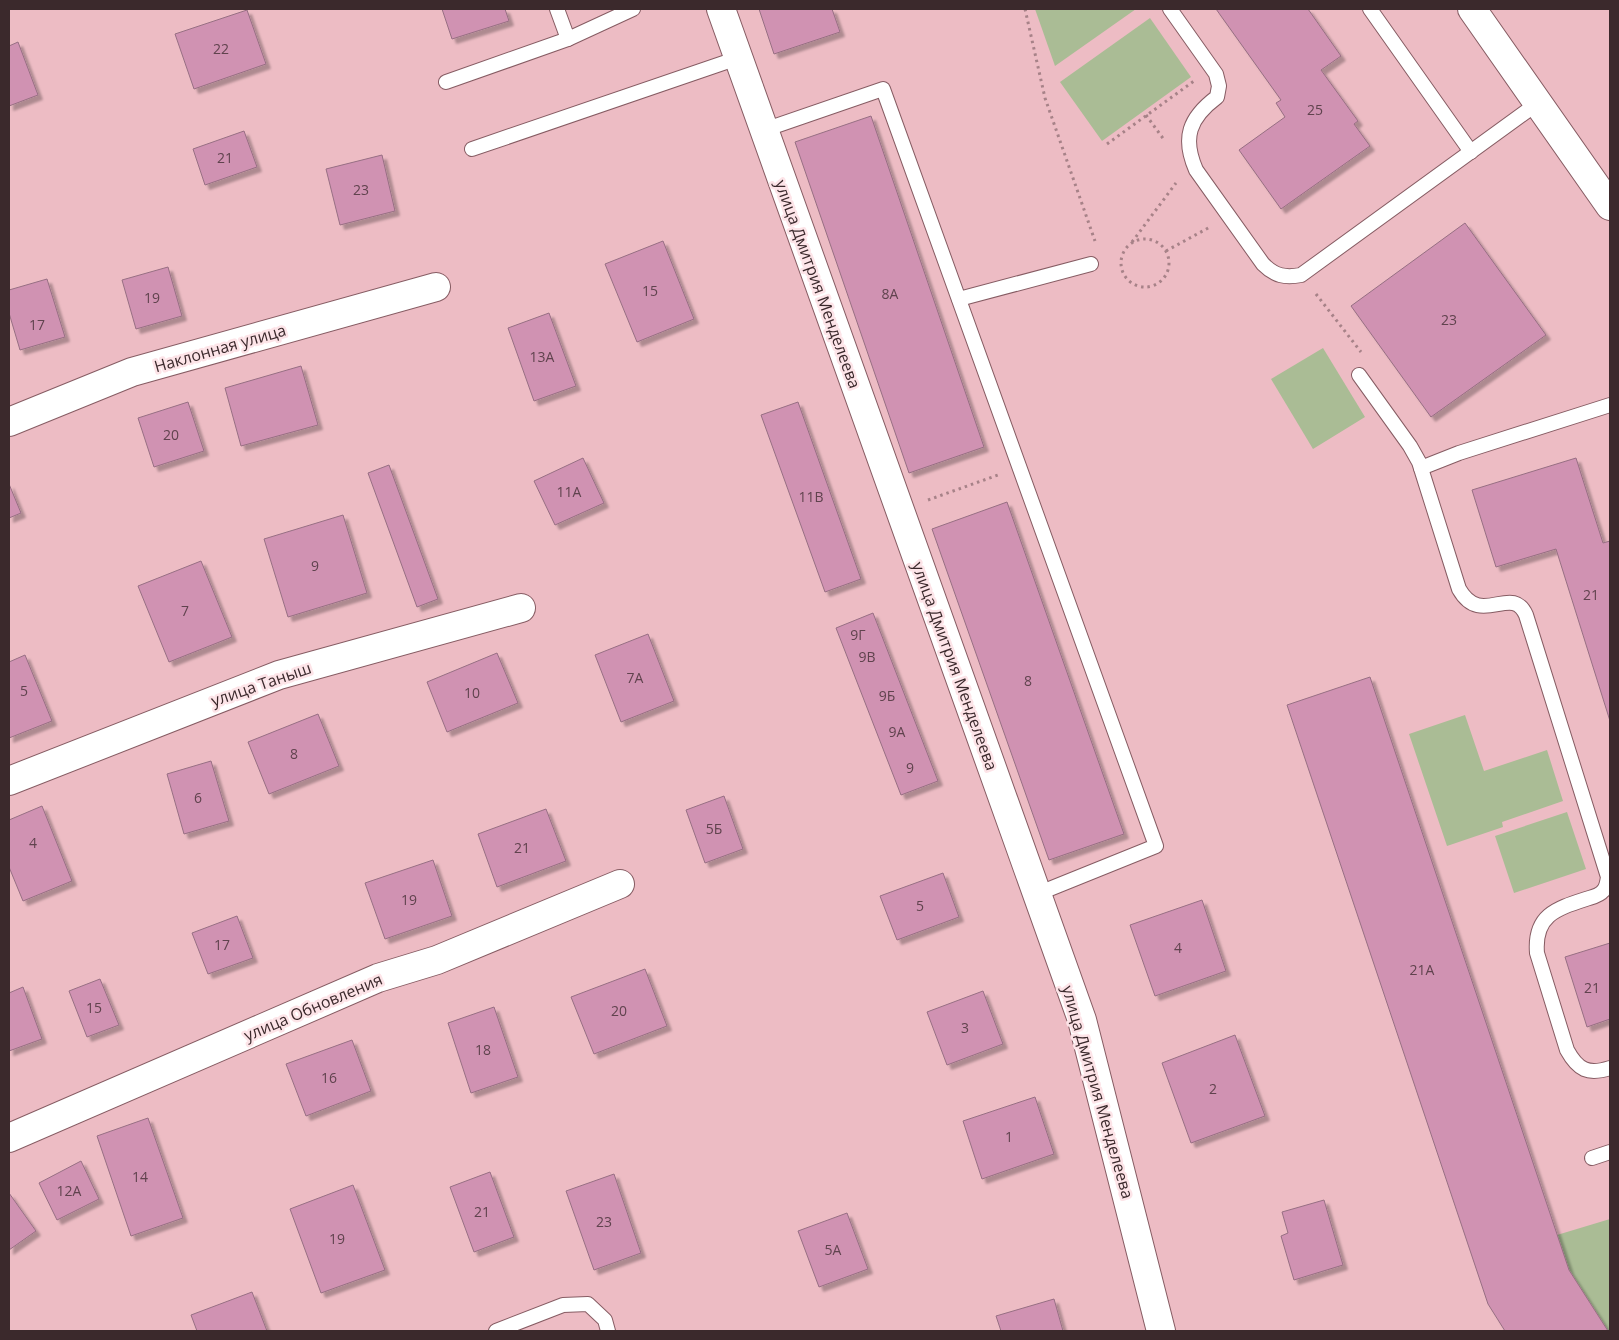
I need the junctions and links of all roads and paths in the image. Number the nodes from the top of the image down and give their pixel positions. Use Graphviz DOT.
graph roads {
  1 [pos="557,9"];
  2 [pos="633,9"];
  3 [pos="721,9"];
  4 [pos="1026,9"];
  5 [pos="1170,9"];
  6 [pos="1370,9"];
  7 [pos="1472,9"];
  8 [pos="568,39"];
  9 [pos="738,58"];
  10 [pos="1212,68"];
  11 [pos="446,82"];
  12 [pos="1538,103"];
  13 [pos="764,130"];
  14 [pos="1107,144"];
  15 [pos="472,149"];
  16 [pos="1472,152"];
  17 [pos="1191,158"];
  18 [pos="1610,206"];
  19 [pos="1229,216"];
  20 [pos="1130,245"];
  21 [pos="1097,246"];
  22 [pos="1166,251"];
  23 [pos="1091,264"];
  24 [pos="1301,275"];
  25 [pos="436,287"];
  26 [pos="959,299"];
  27 [pos="1362,352"];
  28 [pos="1359,375"];
  29 [pos="1610,405"];
  30 [pos="9,422"];
  31 [pos="1020,468"];
  32 [pos="1421,468"];
  33 [pos="922,502"];
  34 [pos="521,608"];
  35 [pos="9,781"];
  36 [pos="620,884"];
  37 [pos="1036,894"];
  38 [pos="1610,1068"];
  39 [pos="9,1138"];
  40 [pos="1610,1152"];
  41 [pos="1592,1158"];
  42 [pos="496,1331"];
  43 [pos="608,1331"];
  44 [pos="1162,1331"];
  1 -- 8 [label="lane"];
  2 -- 8 [label="lane"];
  3 -- 9 [label="street, улица Дмитрия Менделеева"];
  4 -- 21 [label="path"];
  5 -- 10 [label="lane"];
  6 -- 16 [label="lane"];
  7 -- 12 [label="street"];
  8 -- 11 [label="lane"];
  9 -- 13 [label="street, улица Дмитрия Менделеева"];
  9 -- 15 [label="lane"];
  10 -- 14 [label="path"];
  10 -- 17 [label="lane"];
  12 -- 16 [label="lane"];
  12 -- 18 [label="street"];
  13 -- 26 [label="lane"];
  13 -- 37 [label="street, улица Дмитрия Менделеева"];
  16 -- 24 [label="lane"];
  17 -- 19 [label="lane"];
  17 -- 20 [label="path"];
  19 -- 22 [label="path"];
  19 -- 24 [label="lane"];
  20 -- 22 [label="path"];
  20 -- 22 [label="path"];
  23 -- 26 [label="lane"];
  24 -- 27 [label="path"];
  25 -- 30 [label="street, Наклонная улица"];
  26 -- 31 [label="lane"];
  28 -- 32 [label="lane"];
  29 -- 32 [label="lane"];
  31 -- 33 [label="path"];
  31 -- 37 [label="lane"];
  32 -- 38 [label="lane"];
  34 -- 35 [label="street, улица Таныш"];
  36 -- 39 [label="street, улица Обновления"];
  37 -- 44 [label="street, улица Дмитрия Менделеева"];
  40 -- 41 [label="lane"];
  42 -- 43 [label="lane"];
}
